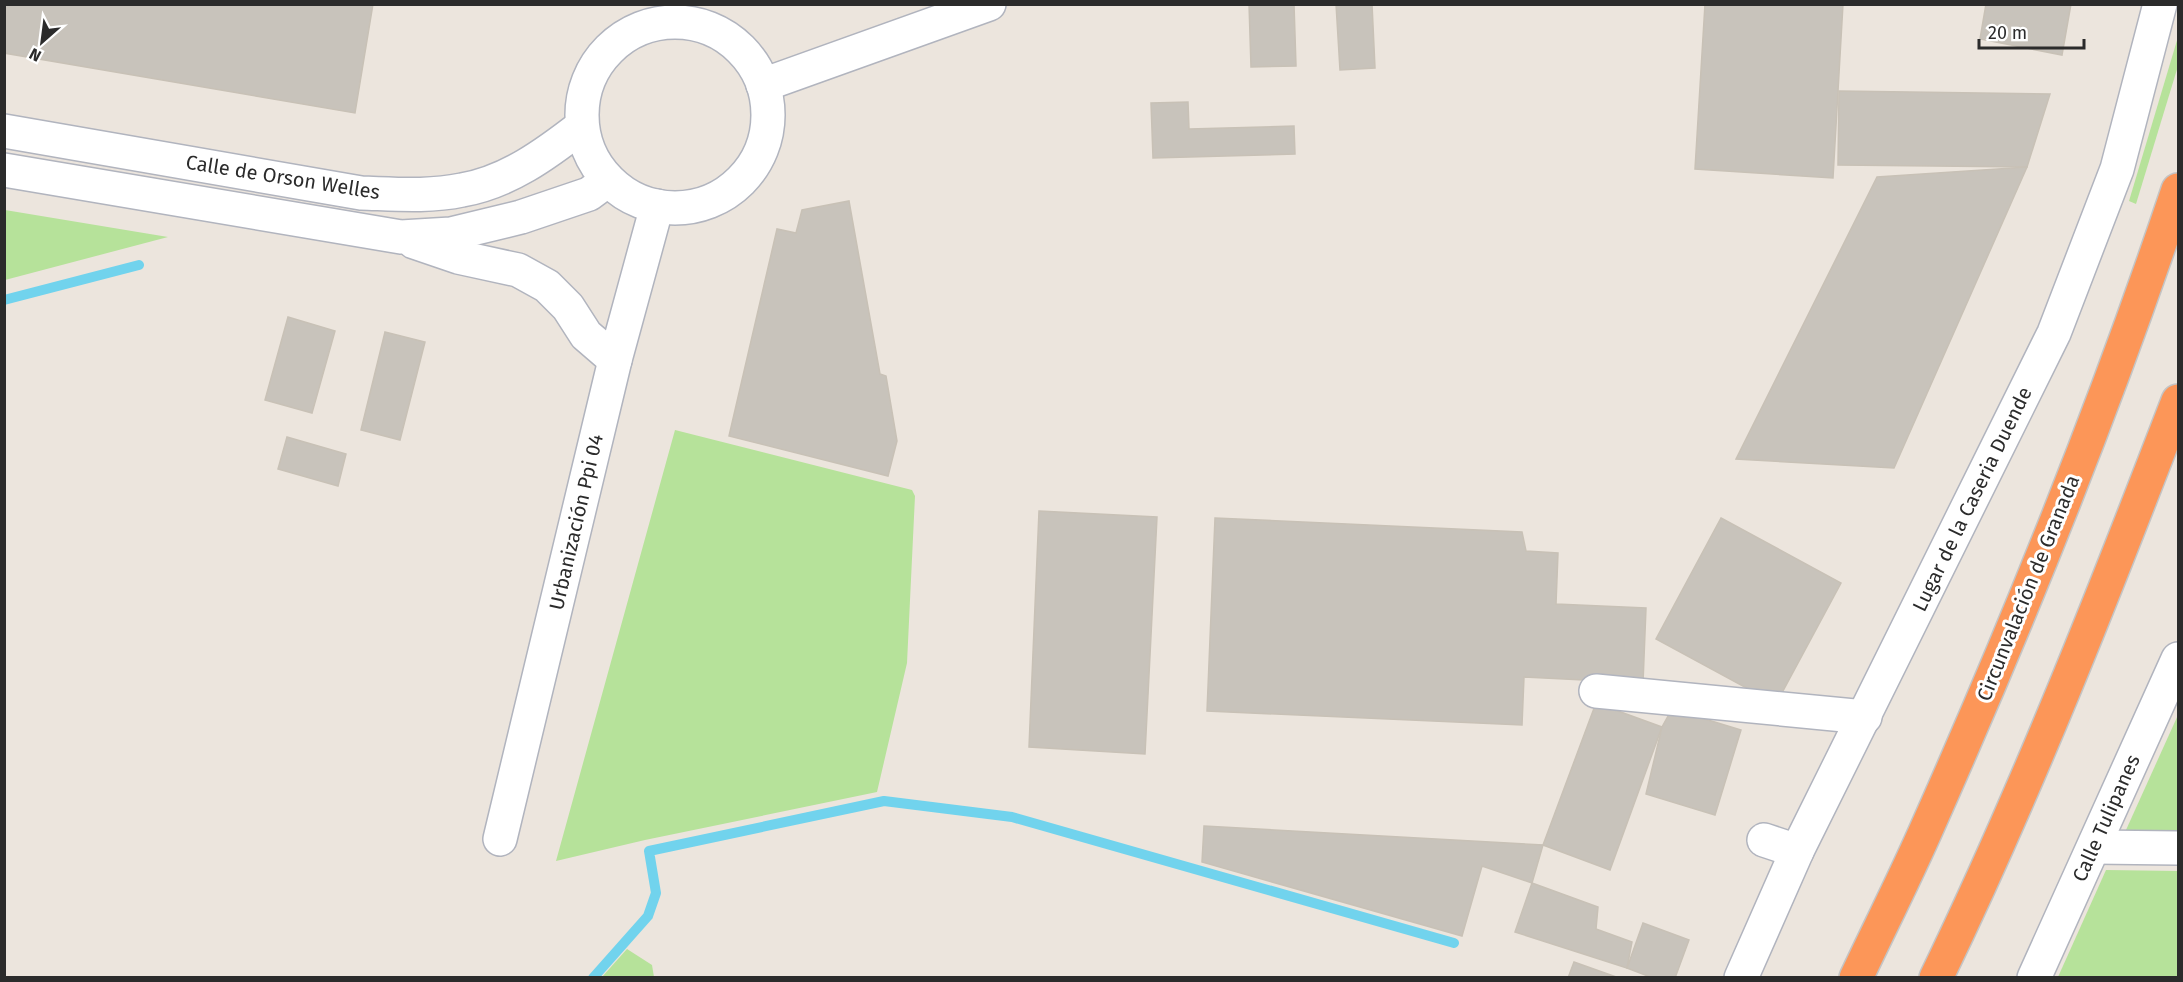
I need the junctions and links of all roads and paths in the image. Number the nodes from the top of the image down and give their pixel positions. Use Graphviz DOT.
graph roads {
  1 [pos="989,4"];
  2 [pos="2160,4"];
  3 [pos="673,13"];
  4 [pos="716,18"];
  5 [pos="763,85"];
  6 [pos="582,126"];
  7 [pos="4,131"];
  8 [pos="4,170"];
  9 [pos="608,180"];
  10 [pos="2178,190"];
  11 [pos="657,206"];
  12 [pos="401,237"];
  13 [pos="615,360"];
  14 [pos="2178,401"];
  15 [pos="2178,659"];
  16 [pos="1596,691"];
  17 [pos="1864,717"];
  18 [pos="500,839"];
  19 [pos="1764,840"];
  20 [pos="2094,846"];
  21 [pos="2178,848"];
  22 [pos="1797,851"];
  23 [pos="1741,978"];
  24 [pos="1856,978"];
  25 [pos="1936,978"];
  26 [pos="2034,978"];
  1 -- 5 [label="street"];
  2 -- 17 [label="street, Lugar de la Caseria Duende"];
  3 -- 4 [label="street"];
  3 -- 6 [label="street"];
  4 -- 5 [label="street"];
  5 -- 11 [label="street"];
  6 -- 7 [label="street, Calle de Orson Welles"];
  6 -- 9 [label="street"];
  8 -- 12 [label="street, Calle de Orson Welles"];
  9 -- 11 [label="street"];
  9 -- 12 [label="street, Calle de Orson Welles"];
  10 -- 24 [label="highway, Circunvalación de Granada"];
  11 -- 13 [label="street, Urbanización Ppi 04"];
  12 -- 13 [label="street, Calle de Orson Welles"];
  13 -- 18 [label="street, Urbanización Ppi 04"];
  14 -- 25 [label="highway"];
  15 -- 20 [label="street, Calle Tulipanes"];
  16 -- 17 [label="street"];
  17 -- 22 [label="street, Lugar de la Caseria Duende"];
  19 -- 22 [label="street"];
  20 -- 21 [label="street"];
  20 -- 26 [label="street, Calle Tulipanes"];
  22 -- 23 [label="street, Lugar de la Caseria Duende"];
}
